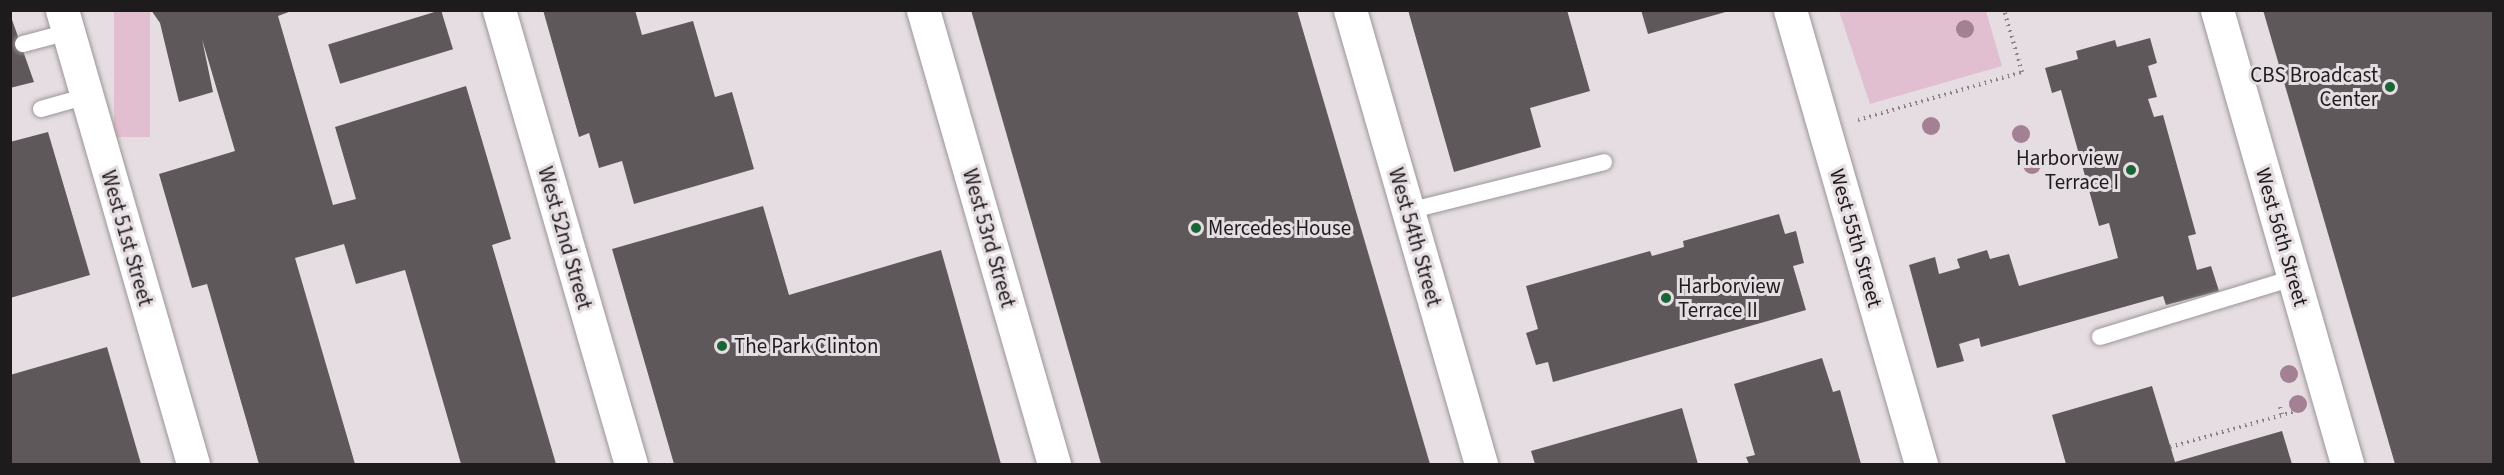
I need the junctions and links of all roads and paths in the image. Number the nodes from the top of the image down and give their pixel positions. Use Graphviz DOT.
graph roads {
  1 [pos="499,10"];
  2 [pos="923,10"];
  3 [pos="1350,10"];
  4 [pos="1790,10"];
  5 [pos="2004,10"];
  6 [pos="2217,10"];
  7 [pos="65,21"];
  8 [pos="23,44"];
  9 [pos="87,96"];
  10 [pos="41,109"];
  11 [pos="1858,120"];
  12 [pos="1604,162"];
  13 [pos="1408,211"];
  14 [pos="2293,278"];
  15 [pos="2100,337"];
  16 [pos="2280,407"];
  17 [pos="2282,415"];
  18 [pos="2277,417"];
  19 [pos="2170,447"];
  20 [pos="193,465"];
  21 [pos="631,465"];
  22 [pos="1054,465"];
  23 [pos="1481,465"];
  24 [pos="1921,465"];
  25 [pos="2347,465"];
  1 -- 21 [label="street, West 52nd Street"];
  2 -- 22 [label="street, West 53rd Street"];
  3 -- 13 [label="street, West 54th Street"];
  4 -- 24 [label="street, West 55th Street"];
  5 -- 11 [label="path"];
  6 -- 14 [label="street, West 56th Street"];
  7 -- 8 [label="lane"];
  7 -- 9 [label="street, West 51st Street"];
  9 -- 10 [label="lane"];
  9 -- 20 [label="street, West 51st Street"];
  12 -- 13 [label="lane"];
  13 -- 23 [label="street, West 54th Street"];
  14 -- 15 [label="lane"];
  14 -- 25 [label="street, West 56th Street"];
  16 -- 17 [label="path"];
  18 -- 19 [label="path"];
}
